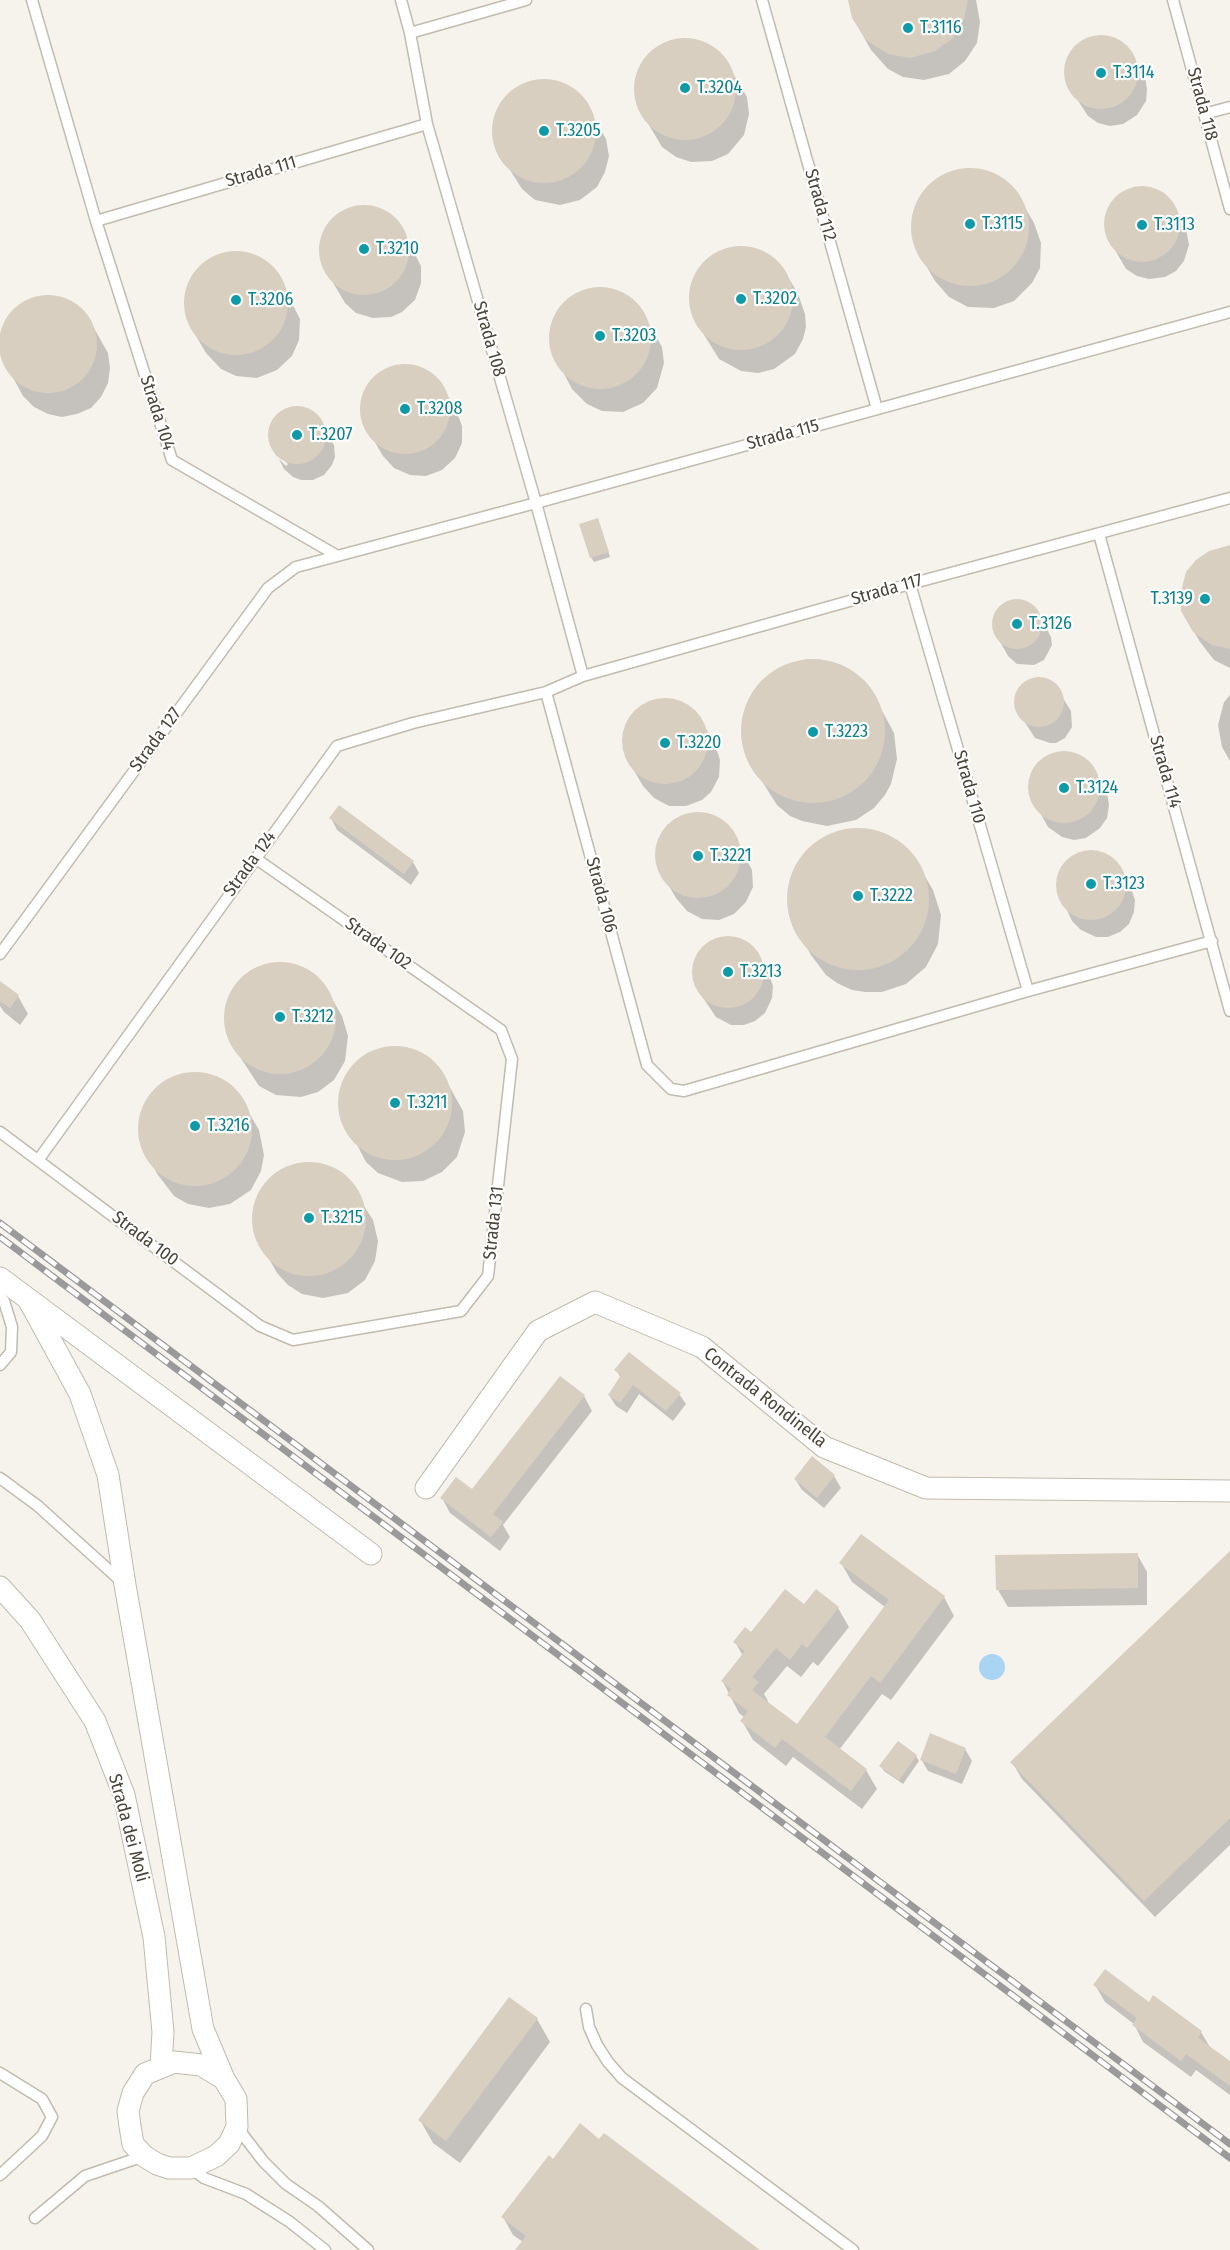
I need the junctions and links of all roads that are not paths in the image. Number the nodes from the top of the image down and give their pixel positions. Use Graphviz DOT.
graph roads {
  1 [pos="33,0"];
  2 [pos="401,0"];
  3 [pos="526,0"];
  4 [pos="762,0"];
  5 [pos="1173,0"];
  6 [pos="410,33"];
  7 [pos="1230,107"];
  8 [pos="1204,114"];
  9 [pos="426,124"];
  10 [pos="1230,209"];
  11 [pos="96,220"];
  12 [pos="1230,312"];
  13 [pos="878,409"];
  14 [pos="1230,498"];
  15 [pos="536,503"];
  16 [pos="1099,534"];
  17 [pos="336,555"];
  18 [pos="910,584"];
  19 [pos="584,676"];
  20 [pos="546,692"];
  21 [pos="255,858"];
  22 [pos="1212,941"];
  23 [pos="0,954"];
  24 [pos="1028,991"];
  25 [pos="1230,1011"];
  26 [pos="501,1030"];
  27 [pos="0,1132"];
  28 [pos="39,1159"];
  29 [pos="0,1278"];
  30 [pos="0,1296"];
  31 [pos="28,1299"];
  32 [pos="293,1340"];
  33 [pos="0,1365"];
  34 [pos="0,1478"];
  35 [pos="426,1488"];
  36 [pos="1230,1491"];
  37 [pos="371,1554"];
  38 [pos="125,1585"];
  39 [pos="0,1587"];
  40 [pos="586,2009"];
  41 [pos="162,2066"];
  42 [pos="0,2073"];
  43 [pos="224,2079"];
  44 [pos="237,2127"];
  45 [pos="144,2156"];
  46 [pos="191,2168"];
  47 [pos="0,2175"];
  48 [pos="35,2218"];
  49 [pos="325,2250"];
  50 [pos="368,2250"];
  51 [pos="853,2250"];
  1 -- 11 [label="lane, Strada 104"];
  2 -- 6 [label="lane, Strada 108"];
  3 -- 6 [label="lane"];
  4 -- 13 [label="lane, Strada 112"];
  5 -- 8 [label="lane, Strada 118"];
  6 -- 9 [label="lane, Strada 108"];
  7 -- 8 [label="lane"];
  8 -- 10 [label="lane, Strada 118"];
  9 -- 11 [label="lane, Strada 111"];
  9 -- 15 [label="lane, Strada 108"];
  11 -- 17 [label="lane, Strada 104"];
  12 -- 13 [label="lane, Strada 115"];
  13 -- 15 [label="lane, Strada 115"];
  14 -- 16 [label="lane, Strada 117"];
  15 -- 17 [label="lane, Strada 115"];
  15 -- 19 [label="lane, Strada 108"];
  16 -- 18 [label="lane, Strada 117"];
  16 -- 22 [label="lane, Strada 114"];
  17 -- 23 [label="lane, Strada 127"];
  18 -- 19 [label="lane, Strada 117"];
  18 -- 24 [label="lane, Strada 110"];
  19 -- 20 [label="lane, Strada 117"];
  20 -- 21 [label="lane, Strada 124"];
  20 -- 24 [label="lane, Strada 106"];
  21 -- 26 [label="lane, Strada 102"];
  21 -- 28 [label="lane, Strada 124"];
  22 -- 24 [label="lane"];
  22 -- 25 [label="lane, Strada 114"];
  26 -- 32 [label="lane, Strada 131"];
  27 -- 28 [label="lane, Strada 100"];
  28 -- 32 [label="lane, Strada 100"];
  29 -- 31 [label="street"];
  30 -- 33 [label="lane"];
  31 -- 37 [label="street"];
  31 -- 38 [label="street"];
  34 -- 38 [label="lane"];
  35 -- 36 [label="street, Contrada Rondinella"];
  38 -- 43 [label="street"];
  39 -- 41 [label="street, Strada dei Moli"];
  40 -- 51 [label="lane"];
  41 -- 43 [label="street"];
  41 -- 45 [label="street"];
  42 -- 47 [label="lane"];
  43 -- 44 [label="street"];
  44 -- 46 [label="street"];
  44 -- 50 [label="lane"];
  45 -- 46 [label="street"];
  45 -- 48 [label="lane"];
  46 -- 49 [label="lane"];
}
